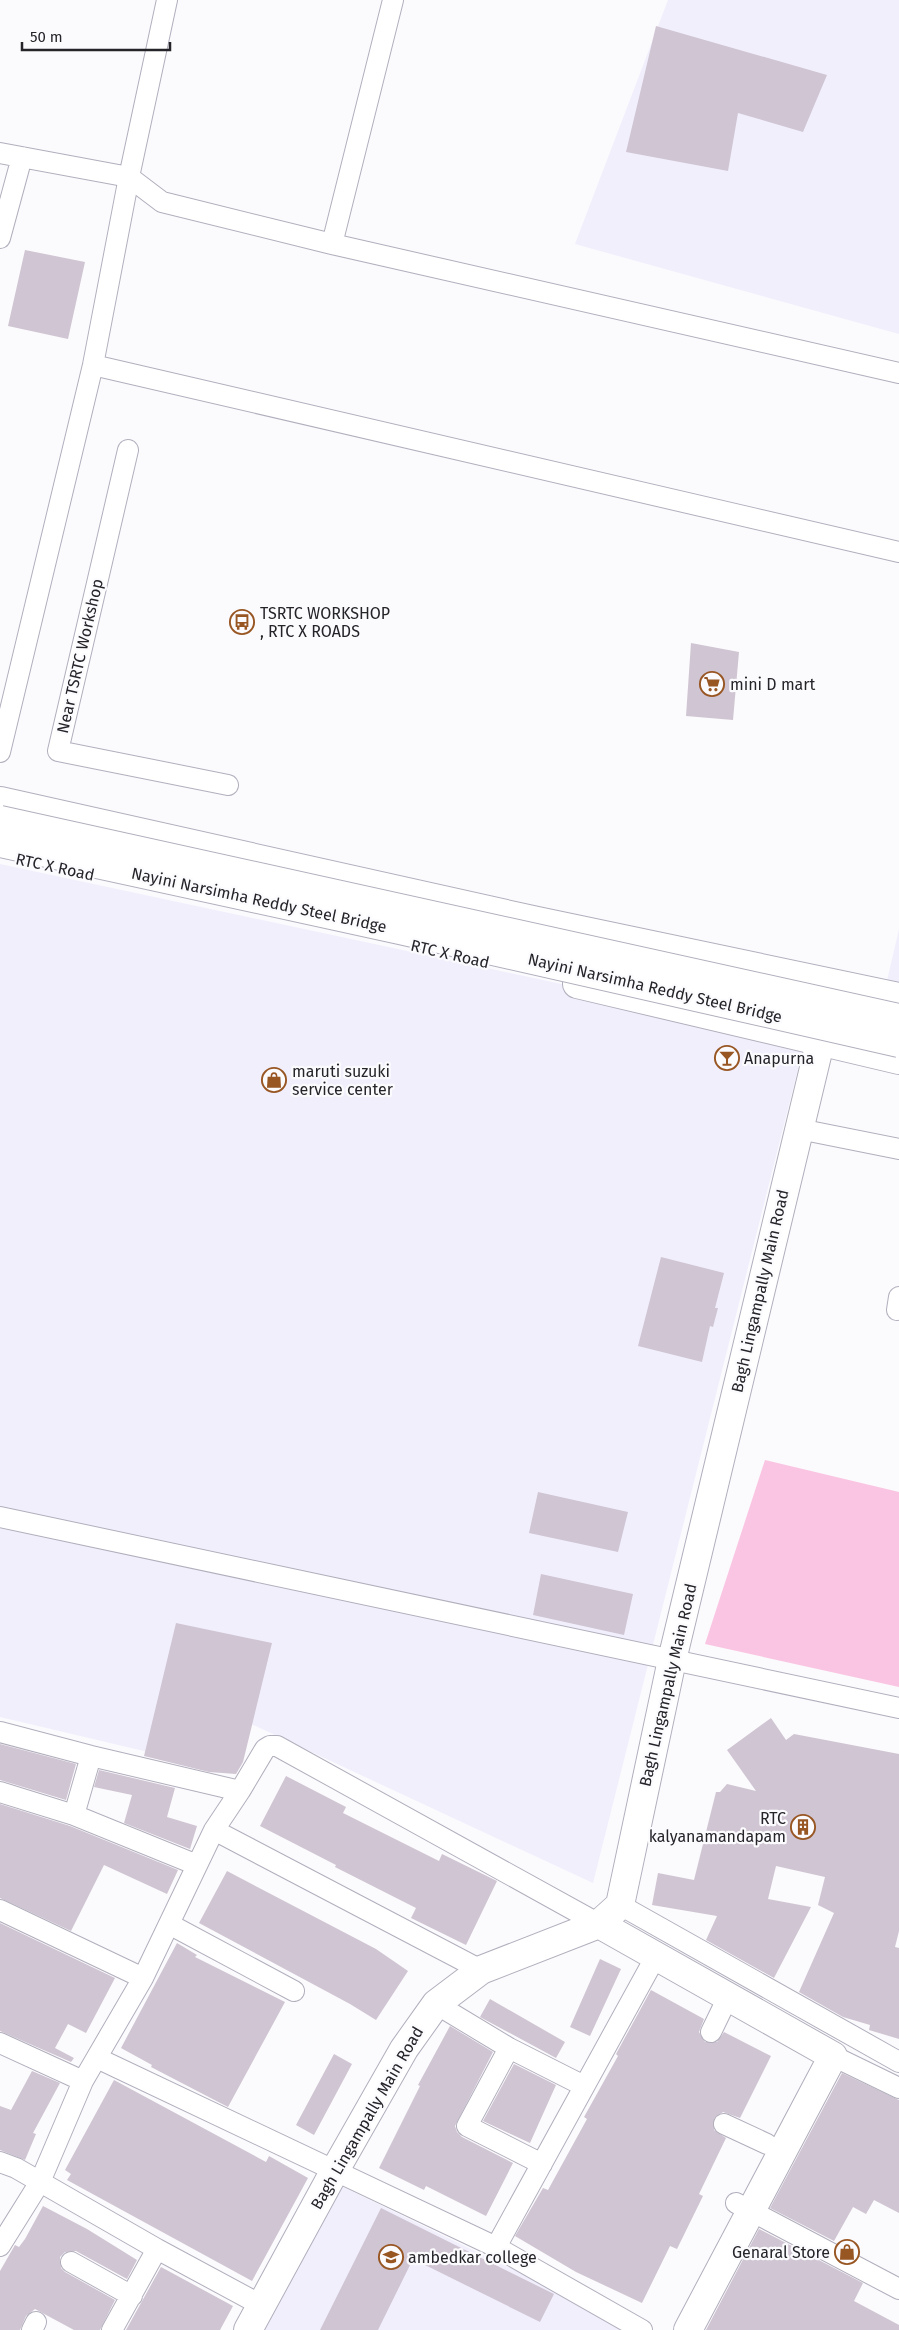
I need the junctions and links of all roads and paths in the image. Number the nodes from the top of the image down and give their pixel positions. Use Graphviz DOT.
graph roads {
  1 [pos="167,0"];
  2 [pos="393,0"];
  3 [pos="0,153"];
  4 [pos="22,157"];
  5 [pos="129,177"];
  6 [pos="0,238"];
  7 [pos="332,244"];
  8 [pos="93,365"];
  9 [pos="899,373"];
  10 [pos="128,450"];
  11 [pos="899,552"];
  12 [pos="0,752"];
  13 [pos="228,785"];
  14 [pos="0,801"];
  15 [pos="0,820"];
  16 [pos="0,843"];
  17 [pos="0,855"];
  18 [pos="836,982"];
  19 [pos="899,997"];
  20 [pos="899,1018"];
  21 [pos="820,1041"];
  22 [pos="899,1044"];
  23 [pos="899,1060"];
  24 [pos="799,1129"];
  25 [pos="899,1149"];
  26 [pos="0,1517"];
  27 [pos="672,1660"];
  28 [pos="899,1708"];
  29 [pos="0,1732"];
  30 [pos="91,1756"];
  31 [pos="240,1791"];
  32 [pos="0,1792"];
  33 [pos="74,1815"];
  34 [pos="214,1830"];
  35 [pos="197,1865"];
  36 [pos="620,1905"];
  37 [pos="0,1910"];
  38 [pos="169,1924"];
  39 [pos="599,1924"];
  40 [pos="656,1956"];
  41 [pos="481,1970"];
  42 [pos="143,1978"];
  43 [pos="294,1992"];
  44 [pos="728,1997"];
  45 [pos="436,2004"];
  46 [pos="711,2032"];
  47 [pos="0,2043"];
  48 [pos="509,2048"];
  49 [pos="824,2052"];
  50 [pos="97,2058"];
  51 [pos="899,2062"];
  52 [pos="82,2081"];
  53 [pos="584,2086"];
  54 [pos="899,2088"];
  55 [pos="724,2124"];
  56 [pos="767,2144"];
  57 [pos="542,2164"];
  58 [pos="5,2167"];
  59 [pos="334,2172"];
  60 [pos="40,2182"];
  61 [pos="743,2207"];
  62 [pos="0,2246"];
  63 [pos="496,2247"];
  64 [pos="157,2249"];
  65 [pos="71,2262"];
  66 [pos="899,2288"];
  67 [pos="132,2296"];
  68 [pos="261,2305"];
  69 [pos="112,2330"];
  70 [pos="248,2330"];
  71 [pos="642,2330"];
  72 [pos="670,2330"];
  73 [pos="688,2330"];
  1 -- 5 [label="street"];
  2 -- 7 [label="street"];
  3 -- 4 [label="street"];
  4 -- 5 [label="street"];
  4 -- 6 [label="street"];
  5 -- 7 [label="street"];
  5 -- 8 [label="street"];
  7 -- 9 [label="street"];
  8 -- 11 [label="street"];
  8 -- 12 [label="street"];
  10 -- 13 [label="street, Near TSRTC Workshop"];
  14 -- 18 [label="main road"];
  15 -- 20 [label="main road, Nayini Narsimha Reddy Steel Bridge, bridge"];
  16 -- 22 [label="main road, Nayini Narsimha Reddy Steel Bridge, bridge"];
  17 -- 21 [label="main road, RTC X Road"];
  18 -- 19 [label="main road"];
  18 -- 21 [label="main road, Bagh Lingampally Main Road"];
  21 -- 23 [label="main road, RTC X Road"];
  21 -- 24 [label="main road, Bagh Lingampally Main Road"];
  24 -- 25 [label="street"];
  24 -- 27 [label="main road, Bagh Lingampally Main Road"];
  26 -- 27 [label="street"];
  27 -- 28 [label="street"];
  27 -- 36 [label="main road, Bagh Lingampally Main Road"];
  29 -- 30 [label="street"];
  30 -- 31 [label="street"];
  30 -- 33 [label="street"];
  31 -- 34 [label="street"];
  31 -- 39 [label="street"];
  32 -- 33 [label="street"];
  33 -- 35 [label="street"];
  34 -- 35 [label="street"];
  34 -- 41 [label="street"];
  35 -- 38 [label="street"];
  36 -- 39 [label="main road, Bagh Lingampally Main Road"];
  36 -- 51 [label="street"];
  37 -- 42 [label="street"];
  38 -- 42 [label="street"];
  38 -- 43 [label="street"];
  39 -- 40 [label="main road"];
  39 -- 41 [label="main road, Bagh Lingampally Main Road"];
  40 -- 44 [label="main road"];
  40 -- 53 [label="street"];
  41 -- 45 [label="main road, Bagh Lingampally Main Road"];
  42 -- 50 [label="street"];
  44 -- 46 [label="street"];
  44 -- 49 [label="main road"];
  45 -- 48 [label="street"];
  45 -- 59 [label="main road, Bagh Lingampally Main Road"];
  47 -- 52 [label="street"];
  48 -- 53 [label="street"];
  48 -- 57 [label="street"];
  49 -- 54 [label="street"];
  49 -- 56 [label="main road"];
  49 -- 61 [label="main road"];
  50 -- 52 [label="street"];
  50 -- 59 [label="street"];
  52 -- 60 [label="street"];
  53 -- 57 [label="street"];
  55 -- 56 [label="street"];
  56 -- 61 [label="main road"];
  57 -- 63 [label="street"];
  58 -- 60 [label="street"];
  59 -- 63 [label="street"];
  59 -- 68 [label="main road, Bagh Lingampally Main Road"];
  60 -- 62 [label="street"];
  60 -- 64 [label="street"];
  61 -- 66 [label="street"];
  61 -- 72 [label="main road"];
  61 -- 73 [label="main road"];
  63 -- 71 [label="street"];
  64 -- 67 [label="street"];
  64 -- 68 [label="street"];
  65 -- 67 [label="street"];
  67 -- 69 [label="street"];
  68 -- 70 [label="main road, Bagh Lingampally Main Road"];
}
